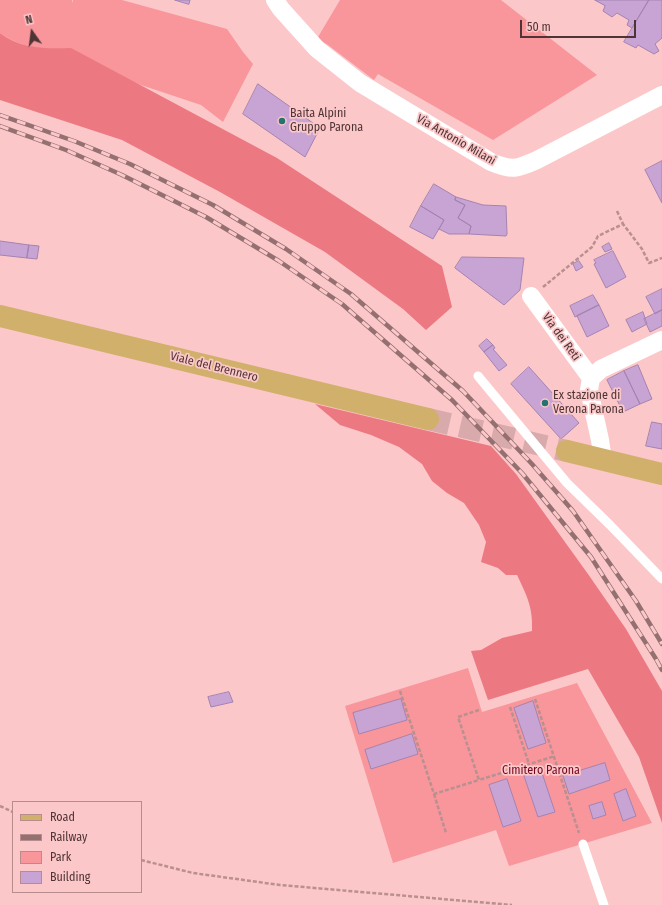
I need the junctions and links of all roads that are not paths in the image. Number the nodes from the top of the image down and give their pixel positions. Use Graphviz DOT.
graph roads {
  1 [pos="275,0"];
  2 [pos="662,95"];
  3 [pos="531,296"];
  4 [pos="0,316"];
  5 [pos="662,340"];
  6 [pos="478,376"];
  7 [pos="591,378"];
  8 [pos="428,419"];
  9 [pos="567,451"];
  10 [pos="603,460"];
  11 [pos="662,474"];
  12 [pos="662,579"];
  13 [pos="583,844"];
  14 [pos="604,905"];
  1 -- 2 [label="street, Via Antonio Milani"];
  3 -- 7 [label="street, Via dei Reti"];
  4 -- 8 [label="main road, Viale del Brennero"];
  5 -- 7 [label="street"];
  6 -- 12 [label="lane"];
  7 -- 10 [label="street"];
  9 -- 10 [label="main road"];
  10 -- 11 [label="main road"];
  13 -- 14 [label="lane"];
}
